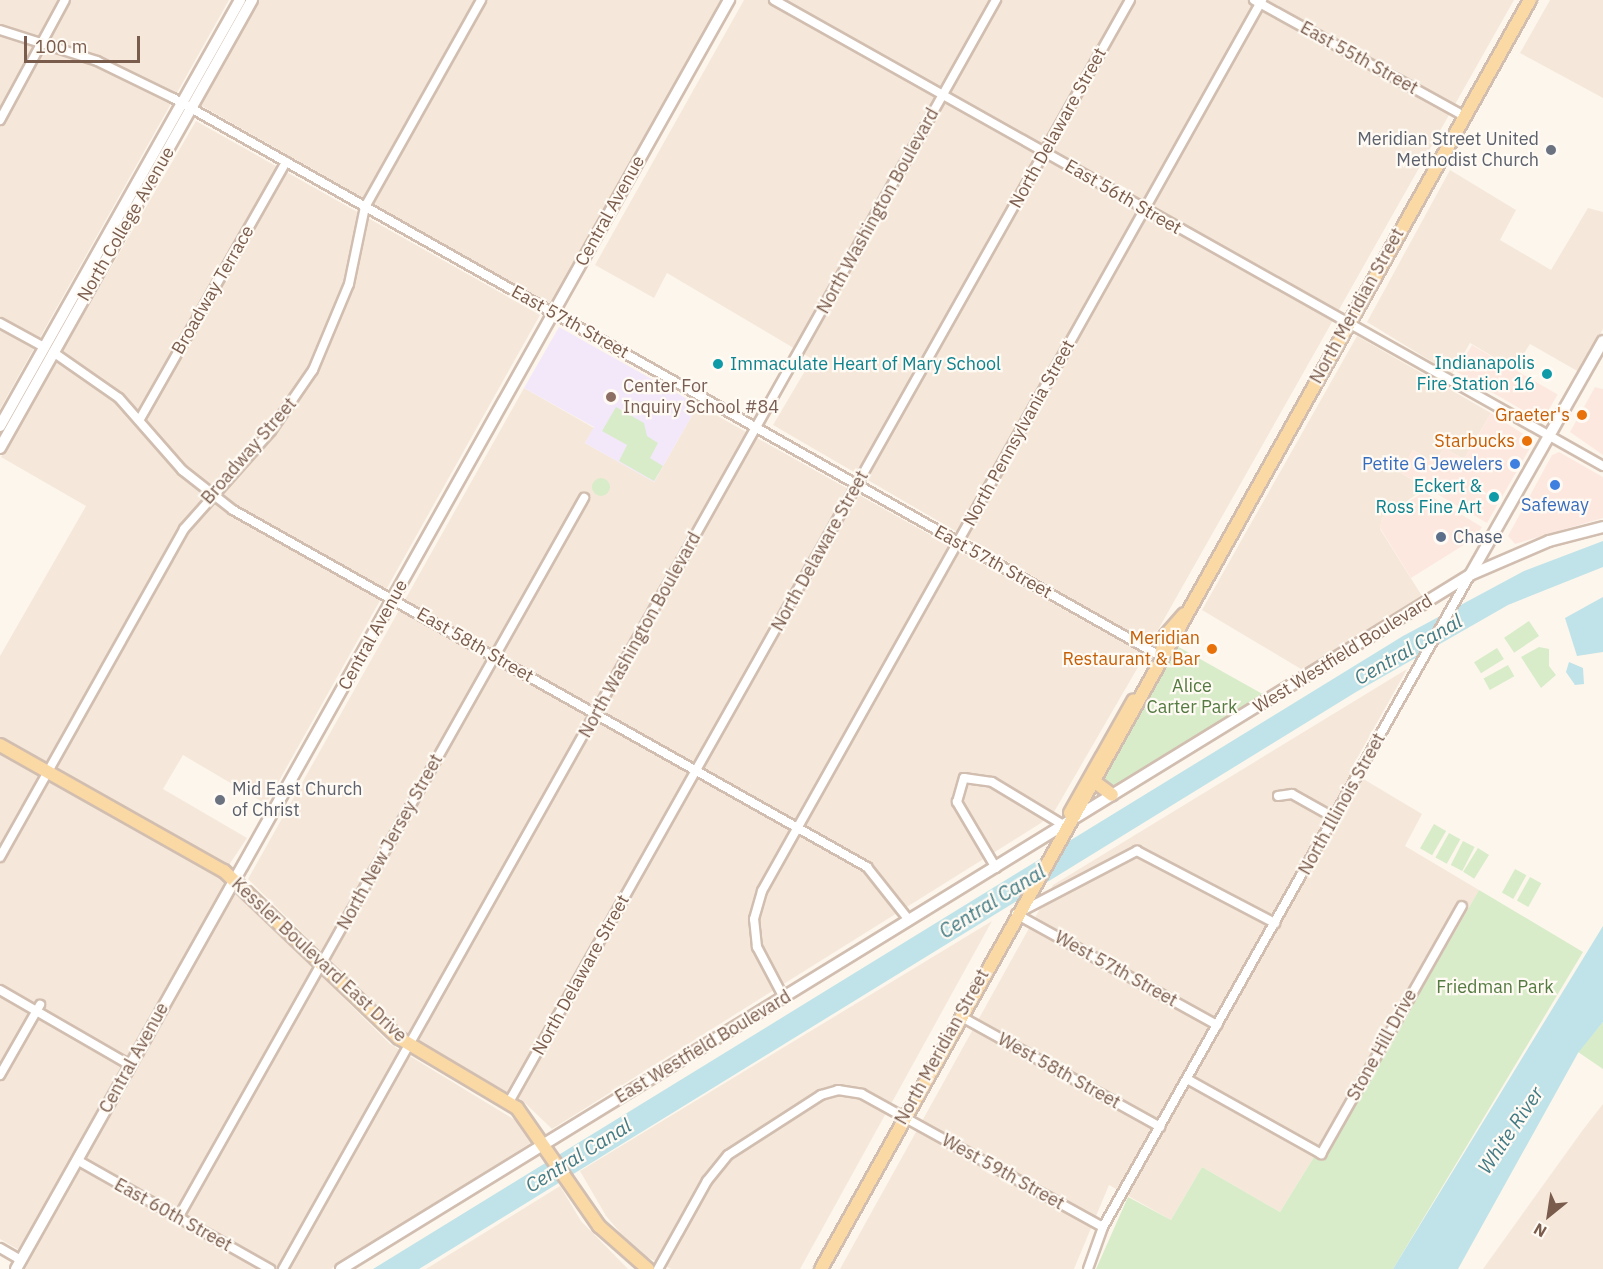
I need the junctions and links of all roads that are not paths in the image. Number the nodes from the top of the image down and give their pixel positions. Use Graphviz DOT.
graph roads {
  1 [pos="65,0"];
  2 [pos="240,0"];
  3 [pos="252,0"];
  4 [pos="481,0"];
  5 [pos="729,0"];
  6 [pos="774,0"];
  7 [pos="996,0"];
  8 [pos="1130,0"];
  9 [pos="1530,0"];
  10 [pos="1259,1"];
  11 [pos="0,30"];
  12 [pos="43,43"];
  13 [pos="943,95"];
  14 [pos="182,102"];
  15 [pos="192,109"];
  16 [pos="1464,116"];
  17 [pos="0,120"];
  18 [pos="1045,152"];
  19 [pos="286,162"];
  20 [pos="365,207"];
  21 [pos="1144,209"];
  22 [pos="553,313"];
  23 [pos="0,323"];
  24 [pos="1347,323"];
  25 [pos="1603,342"];
  26 [pos="49,350"];
  27 [pos="140,419"];
  28 [pos="0,426"];
  29 [pos="756,428"];
  30 [pos="1549,437"];
  31 [pos="0,448"];
  32 [pos="1603,466"];
  33 [pos="857,485"];
  34 [pos="212,496"];
  35 [pos="584,498"];
  36 [pos="1603,527"];
  37 [pos="958,542"];
  38 [pos="1470,575"];
  39 [pos="393,600"];
  40 [pos="494,656"];
  41 [pos="1161,656"];
  42 [pos="1140,692"];
  43 [pos="596,714"];
  44 [pos="0,745"];
  45 [pos="697,771"];
  46 [pos="48,772"];
  47 [pos="1095,782"];
  48 [pos="1112,795"];
  49 [pos="1278,796"];
  50 [pos="1335,818"];
  51 [pos="1065,826"];
  52 [pos="798,828"];
  53 [pos="0,857"];
  54 [pos="996,868"];
  55 [pos="234,880"];
  56 [pos="1461,906"];
  57 [pos="1015,914"];
  58 [pos="909,920"];
  59 [pos="1275,923"];
  60 [pos="321,964"];
  61 [pos="0,990"];
  62 [pos="784,998"];
  63 [pos="38,1008"];
  64 [pos="958,1016"];
  65 [pos="1217,1025"];
  66 [pos="409,1046"];
  67 [pos="130,1065"];
  68 [pos="0,1074"];
  69 [pos="1187,1079"];
  70 [pos="509,1102"];
  71 [pos="902,1118"];
  72 [pos="1160,1127"];
  73 [pos="546,1142"];
  74 [pos="77,1160"];
  75 [pos="178,1218"];
  76 [pos="1104,1227"];
  77 [pos="0,1248"];
  78 [pos="18,1265"];
  79 [pos="270,1269"];
  80 [pos="283,1269"];
  81 [pos="341,1269"];
  82 [pos="648,1269"];
  83 [pos="658,1269"];
  84 [pos="821,1269"];
  85 [pos="1088,1269"];
  1 -- 12 [label="street"];
  2 -- 14 [label="main road, North College Avenue"];
  3 -- 15 [label="main road, North College Avenue"];
  4 -- 20 [label="street, Broadway Street"];
  5 -- 22 [label="main road, Central Avenue"];
  6 -- 13 [label="street, East 56th Street"];
  7 -- 13 [label="street, North Washington Boulevard"];
  8 -- 18 [label="street, North Delaware Street"];
  9 -- 16 [label="main road, North Meridian Street"];
  10 -- 16 [label="street, East 55th Street"];
  10 -- 21 [label="street, North Pennsylvania Street"];
  11 -- 12 [label="street, East 57th Street"];
  12 -- 14 [label="street, East 57th Street"];
  12 -- 17 [label="street"];
  13 -- 18 [label="street, East 56th Street"];
  13 -- 29 [label="street, North Washington Boulevard"];
  14 -- 15 [label="street, East 57th Street"];
  14 -- 26 [label="main road, North College Avenue"];
  15 -- 19 [label="street, East 57th Street"];
  15 -- 26 [label="main road, North College Avenue"];
  16 -- 24 [label="main road, North Meridian Street"];
  18 -- 21 [label="street, East 56th Street"];
  18 -- 33 [label="street, North Delaware Street"];
  19 -- 20 [label="street, East 57th Street"];
  19 -- 27 [label="street, Broadway Terrace"];
  20 -- 22 [label="street, East 57th Street"];
  20 -- 34 [label="street, Broadway Street"];
  21 -- 24 [label="street, East 56th Street"];
  21 -- 37 [label="street, North Pennsylvania Street"];
  22 -- 29 [label="street, East 57th Street"];
  22 -- 39 [label="main road, Central Avenue"];
  23 -- 26 [label="street, East 58th Street"];
  24 -- 30 [label="street, East 56th Street"];
  24 -- 41 [label="main road, North Meridian Street"];
  25 -- 30 [label="main road, North Illinois Street"];
  26 -- 27 [label="street, East 58th Street"];
  26 -- 28 [label="main road, North College Avenue"];
  26 -- 31 [label="main road, North College Avenue"];
  27 -- 34 [label="street, East 58th Street"];
  29 -- 33 [label="street, East 57th Street"];
  29 -- 43 [label="street, North Washington Boulevard"];
  30 -- 32 [label="street, East 56th Street"];
  30 -- 38 [label="main road, North Illinois Street"];
  33 -- 37 [label="street, East 57th Street"];
  33 -- 45 [label="street, North Delaware Street"];
  34 -- 39 [label="street, East 58th Street"];
  34 -- 46 [label="street, Broadway Street"];
  35 -- 40 [label="street, North New Jersey Street"];
  36 -- 38 [label="main road, West Westfield Boulevard"];
  37 -- 41 [label="street, East 57th Street"];
  37 -- 52 [label="street, North Pennsylvania Street"];
  38 -- 48 [label="main road, West Westfield Boulevard"];
  38 -- 50 [label="street, North Illinois Street"];
  39 -- 40 [label="street, East 58th Street"];
  39 -- 55 [label="main road, Central Avenue"];
  40 -- 43 [label="street, East 58th Street"];
  40 -- 60 [label="street, North New Jersey Street"];
  41 -- 42 [label="main road, North Meridian Street"];
  42 -- 47 [label="main road, North Meridian Street"];
  42 -- 51 [label="main road, North Meridian Street"];
  43 -- 45 [label="street, East 58th Street"];
  43 -- 66 [label="street, North Washington Boulevard"];
  44 -- 46 [label="main road, Kessler Boulevard East Drive"];
  45 -- 52 [label="street, East 58th Street"];
  45 -- 70 [label="street, North Delaware Street"];
  46 -- 53 [label="street, Broadway Street"];
  46 -- 55 [label="main road, Kessler Boulevard East Drive"];
  47 -- 48 [label="main road"];
  47 -- 51 [label="main road, North Meridian Street"];
  48 -- 51 [label="main road, West Westfield Boulevard"];
  49 -- 50 [label="street"];
  50 -- 59 [label="street, North Illinois Street"];
  51 -- 54 [label="main road, East Westfield Boulevard"];
  51 -- 54 [label="street"];
  51 -- 57 [label="main road, North Meridian Street"];
  52 -- 58 [label="street, East 58th Street"];
  52 -- 62 [label="street, North Pennsylvania Street"];
  54 -- 58 [label="main road, East Westfield Boulevard"];
  55 -- 60 [label="main road, Kessler Boulevard East Drive"];
  55 -- 67 [label="main road, Central Avenue"];
  56 -- 69 [label="street, Stone Hill Drive"];
  57 -- 59 [label="street"];
  57 -- 64 [label="main road, North Meridian Street"];
  57 -- 65 [label="street, West 57th Street"];
  58 -- 62 [label="main road, East Westfield Boulevard"];
  59 -- 65 [label="street, North Illinois Street"];
  60 -- 66 [label="main road, Kessler Boulevard East Drive"];
  60 -- 75 [label="street, North New Jersey Street"];
  61 -- 63 [label="street"];
  62 -- 73 [label="main road, East Westfield Boulevard"];
  63 -- 67 [label="street"];
  63 -- 68 [label="street"];
  64 -- 71 [label="main road, North Meridian Street"];
  64 -- 72 [label="street, West 58th Street"];
  65 -- 69 [label="street, North Illinois Street"];
  66 -- 70 [label="main road, Kessler Boulevard East Drive"];
  66 -- 80 [label="street, North Washington Boulevard"];
  67 -- 74 [label="main road, Central Avenue"];
  69 -- 72 [label="street, North Illinois Street"];
  70 -- 73 [label="main road, Kessler Boulevard East Drive"];
  71 -- 76 [label="street, West 59th Street"];
  71 -- 83 [label="street, West 59th Street"];
  71 -- 84 [label="main road, North Meridian Street"];
  72 -- 76 [label="street, North Illinois Street"];
  73 -- 81 [label="main road, East Westfield Boulevard"];
  73 -- 82 [label="main road, Kessler Boulevard East Drive"];
  74 -- 75 [label="street, East 60th Street"];
  74 -- 78 [label="main road, Central Avenue"];
  75 -- 79 [label="street, East 60th Street"];
  76 -- 85 [label="street, North Illinois Street"];
  77 -- 78 [label="street"];
}
